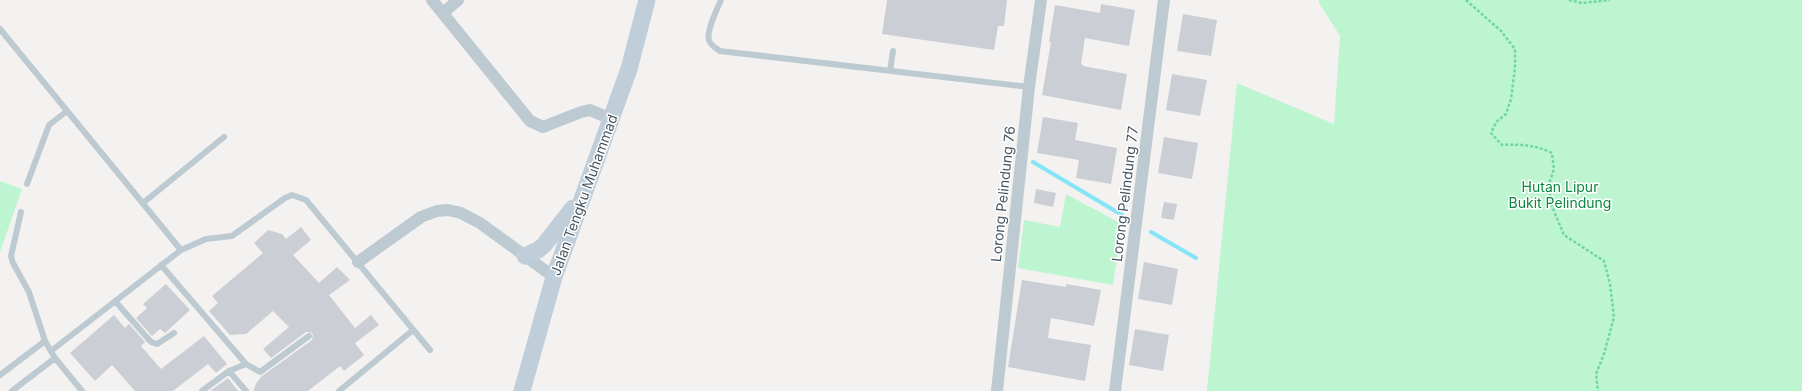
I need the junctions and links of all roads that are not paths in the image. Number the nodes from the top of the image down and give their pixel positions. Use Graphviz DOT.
graph roads {
  1 [pos="432,0"];
  2 [pos="458,0"];
  3 [pos="647,0"];
  4 [pos="721,0"];
  5 [pos="1041,0"];
  6 [pos="1164,0"];
  7 [pos="443,13"];
  8 [pos="0,29"];
  9 [pos="893,51"];
  10 [pos="890,71"];
  11 [pos="1029,87"];
  12 [pos="66,111"];
  13 [pos="611,119"];
  14 [pos="224,136"];
  15 [pos="27,184"];
  16 [pos="584,194"];
  17 [pos="143,203"];
  18 [pos="21,212"];
  19 [pos="181,250"];
  20 [pos="525,256"];
  21 [pos="358,262"];
  22 [pos="161,265"];
  23 [pos="554,277"];
  24 [pos="114,301"];
  25 [pos="413,330"];
  26 [pos="174,333"];
  27 [pos="309,336"];
  28 [pos="45,341"];
  29 [pos="430,350"];
  30 [pos="51,351"];
  31 [pos="55,358"];
  32 [pos="246,364"];
  33 [pos="229,371"];
  34 [pos="0,375"];
  35 [pos="12,391"];
  36 [pos="82,391"];
  37 [pos="202,391"];
  38 [pos="246,391"];
  39 [pos="339,391"];
  40 [pos="522,391"];
  41 [pos="997,391"];
  42 [pos="1115,391"];
  1 -- 7 [label="street"];
  2 -- 7 [label="street"];
  3 -- 13 [label="main road, Jalan Tengku Muhammad"];
  4 -- 10 [label="lane"];
  5 -- 11 [label="street, Lorong Pelindung 76"];
  6 -- 42 [label="street, Lorong Pelindung 77"];
  7 -- 13 [label="street"];
  8 -- 12 [label="lane"];
  9 -- 10 [label="lane"];
  10 -- 11 [label="lane"];
  11 -- 41 [label="street, Lorong Pelindung 76"];
  12 -- 15 [label="lane"];
  12 -- 17 [label="lane"];
  13 -- 16 [label="main road, Jalan Tengku Muhammad"];
  14 -- 17 [label="lane"];
  16 -- 20 [label="main road"];
  16 -- 23 [label="main road, Jalan Tengku Muhammad"];
  17 -- 19 [label="lane"];
  18 -- 28 [label="lane"];
  19 -- 21 [label="lane"];
  19 -- 22 [label="lane"];
  20 -- 21 [label="street"];
  20 -- 23 [label="street"];
  21 -- 25 [label="lane"];
  22 -- 24 [label="lane"];
  22 -- 32 [label="lane"];
  23 -- 40 [label="main road, Jalan Tengku Muhammad"];
  24 -- 26 [label="lane"];
  24 -- 30 [label="lane"];
  25 -- 29 [label="lane"];
  25 -- 39 [label="lane"];
  27 -- 32 [label="lane"];
  28 -- 30 [label="lane"];
  28 -- 34 [label="lane"];
  30 -- 31 [label="lane"];
  31 -- 35 [label="lane"];
  31 -- 36 [label="lane"];
  32 -- 33 [label="lane"];
  33 -- 37 [label="lane"];
  33 -- 38 [label="lane"];
}
